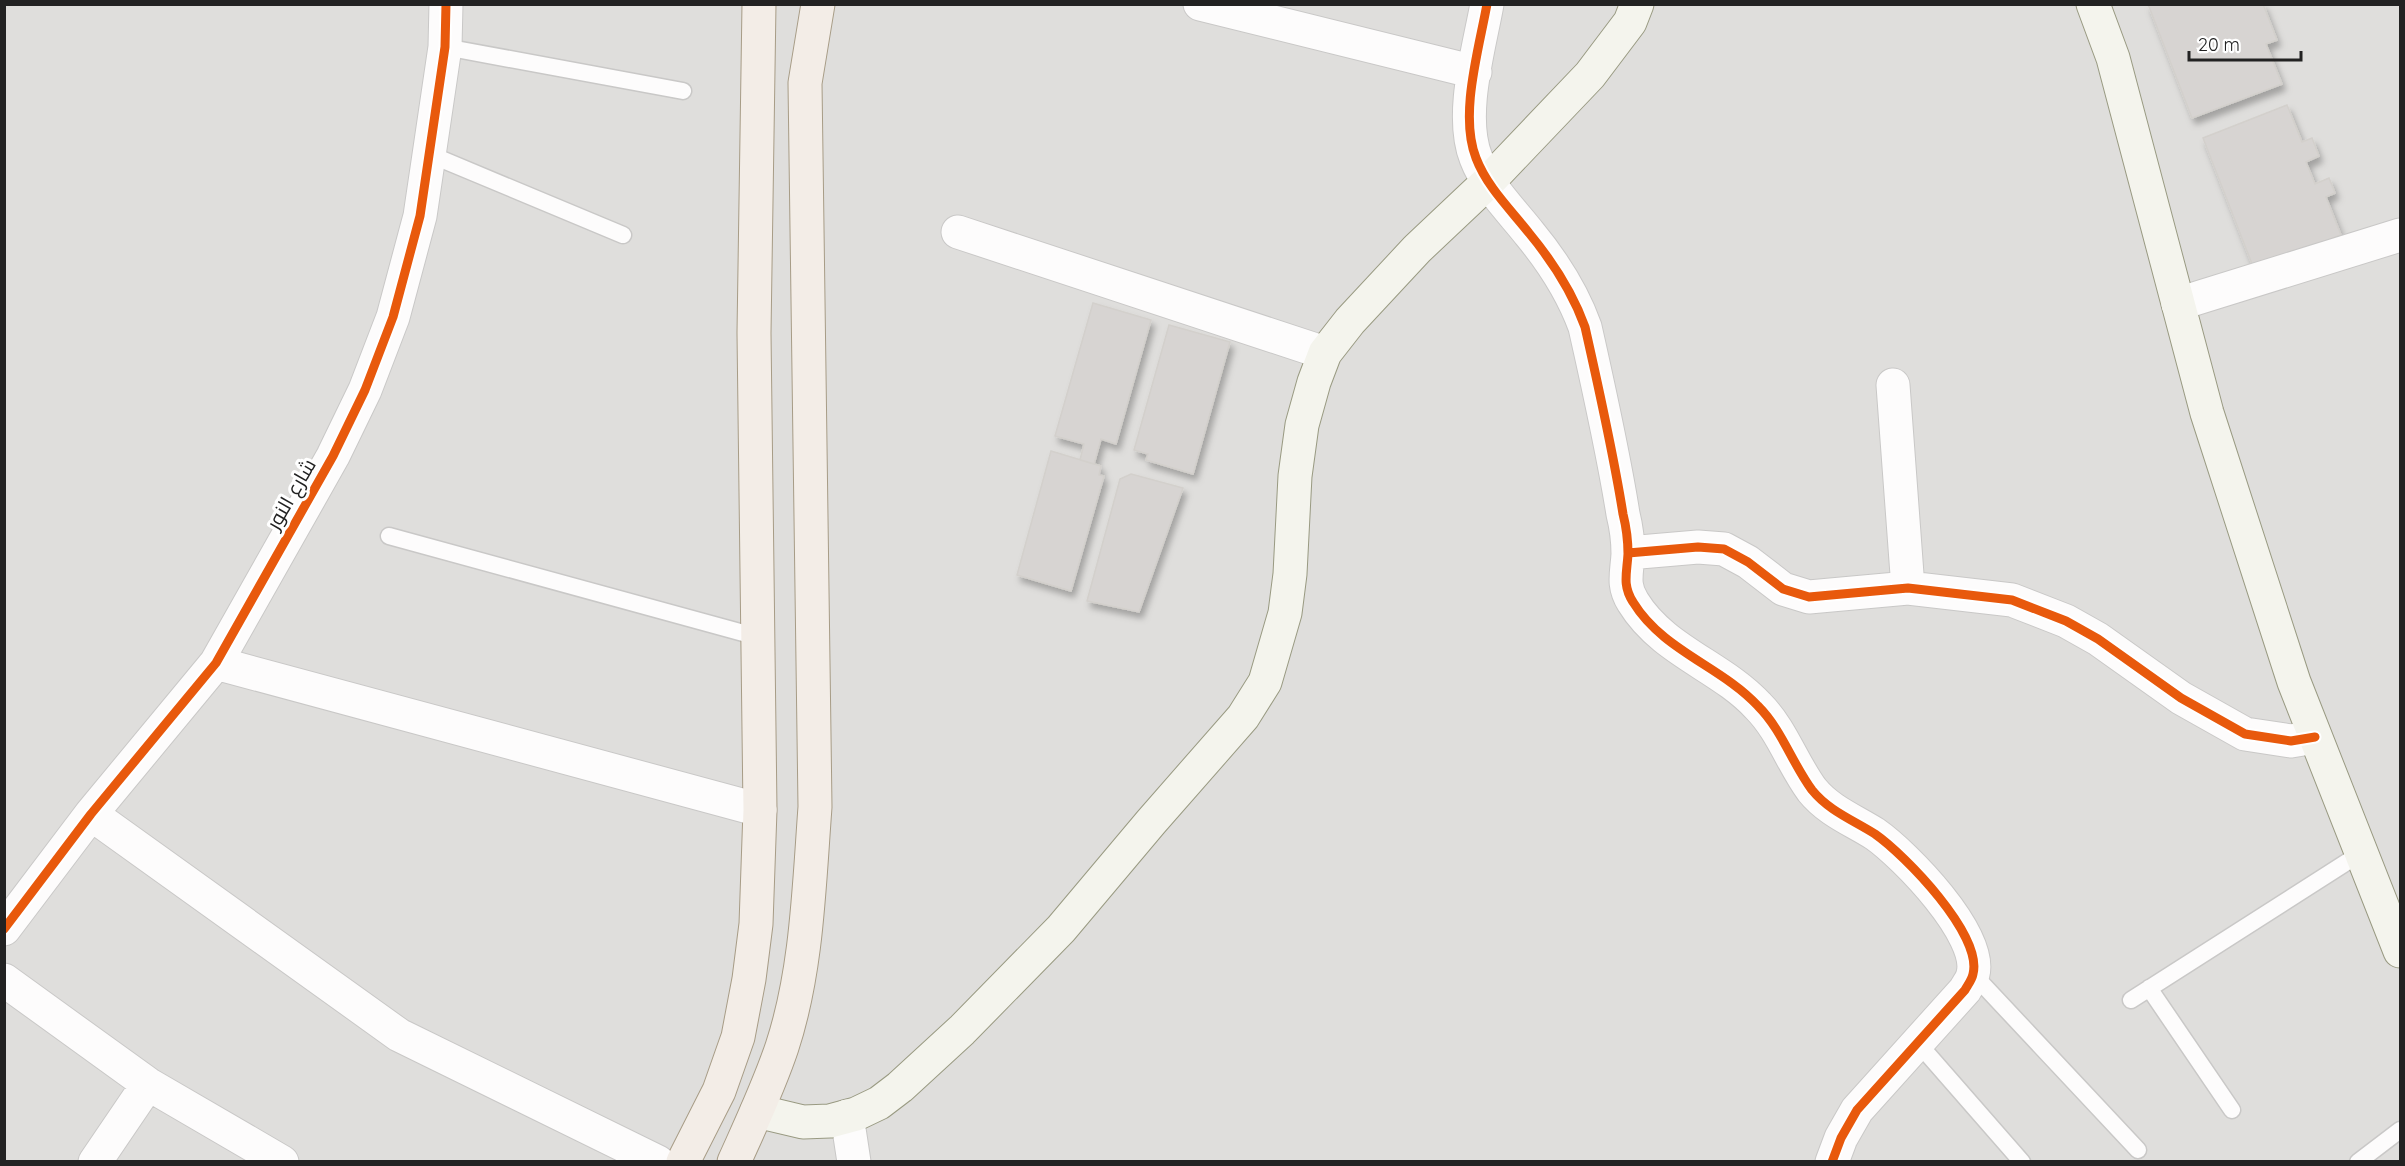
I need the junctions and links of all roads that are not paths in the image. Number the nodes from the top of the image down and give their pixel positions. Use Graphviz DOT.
graph roads {
  1 [pos="446,4"];
  2 [pos="759,4"];
  3 [pos="818,4"];
  4 [pos="1200,4"];
  5 [pos="1487,4"];
  6 [pos="1637,4"];
  7 [pos="2092,4"];
  8 [pos="445,47"];
  9 [pos="1475,72"];
  10 [pos="683,91"];
  11 [pos="429,154"];
  12 [pos="1488,182"];
  13 [pos="958,232"];
  14 [pos="623,235"];
  15 [pos="2400,235"];
  16 [pos="2178,304"];
  17 [pos="1325,353"];
  18 [pos="1893,385"];
  19 [pos="389,536"];
  20 [pos="1628,553"];
  21 [pos="1908,588"];
  22 [pos="758,637"];
  23 [pos="216,663"];
  24 [pos="2315,737"];
  25 [pos="760,810"];
  26 [pos="91,814"];
  27 [pos="2361,853"];
  28 [pos="4,929"];
  29 [pos="2400,951"];
  30 [pos="1973,974"];
  31 [pos="4,980"];
  32 [pos="2149,988"];
  33 [pos="2131,999"];
  34 [pos="1918,1043"];
  35 [pos="148,1084"];
  36 [pos="2232,1110"];
  37 [pos="757,1111"];
  38 [pos="847,1116"];
  39 [pos="2400,1130"];
  40 [pos="2138,1150"];
  41 [pos="95,1161"];
  42 [pos="282,1161"];
  43 [pos="658,1161"];
  44 [pos="683,1161"];
  45 [pos="734,1161"];
  46 [pos="854,1161"];
  47 [pos="1832,1161"];
  48 [pos="2022,1161"];
  49 [pos="2358,1161"];
  1 -- 8 [label="street, شارع النور"];
  2 -- 22 [label="main road"];
  3 -- 37 [label="main road"];
  4 -- 9 [label="street"];
  5 -- 9 [label="street"];
  6 -- 12 [label="main road"];
  7 -- 16 [label="main road"];
  8 -- 10 [label="lane"];
  8 -- 11 [label="street, شارع النور"];
  9 -- 12 [label="street"];
  11 -- 14 [label="lane"];
  11 -- 23 [label="street, شارع النور"];
  12 -- 17 [label="main road"];
  12 -- 20 [label="street"];
  13 -- 17 [label="street"];
  15 -- 16 [label="street"];
  16 -- 24 [label="main road"];
  17 -- 38 [label="main road"];
  18 -- 21 [label="street"];
  19 -- 22 [label="lane"];
  20 -- 21 [label="street"];
  20 -- 30 [label="street"];
  21 -- 24 [label="street"];
  22 -- 25 [label="main road"];
  23 -- 25 [label="street"];
  23 -- 26 [label="street, شارع النور"];
  24 -- 27 [label="main road"];
  25 -- 44 [label="main road"];
  26 -- 28 [label="street, شارع النور"];
  26 -- 43 [label="street"];
  27 -- 29 [label="main road"];
  27 -- 32 [label="lane"];
  30 -- 34 [label="street"];
  30 -- 40 [label="lane"];
  31 -- 35 [label="street"];
  32 -- 33 [label="lane"];
  32 -- 36 [label="lane"];
  34 -- 47 [label="street"];
  34 -- 48 [label="lane"];
  35 -- 41 [label="street"];
  35 -- 42 [label="street"];
  37 -- 38 [label="main road"];
  37 -- 45 [label="main road"];
  38 -- 46 [label="street"];
  39 -- 49 [label="lane"];
}
